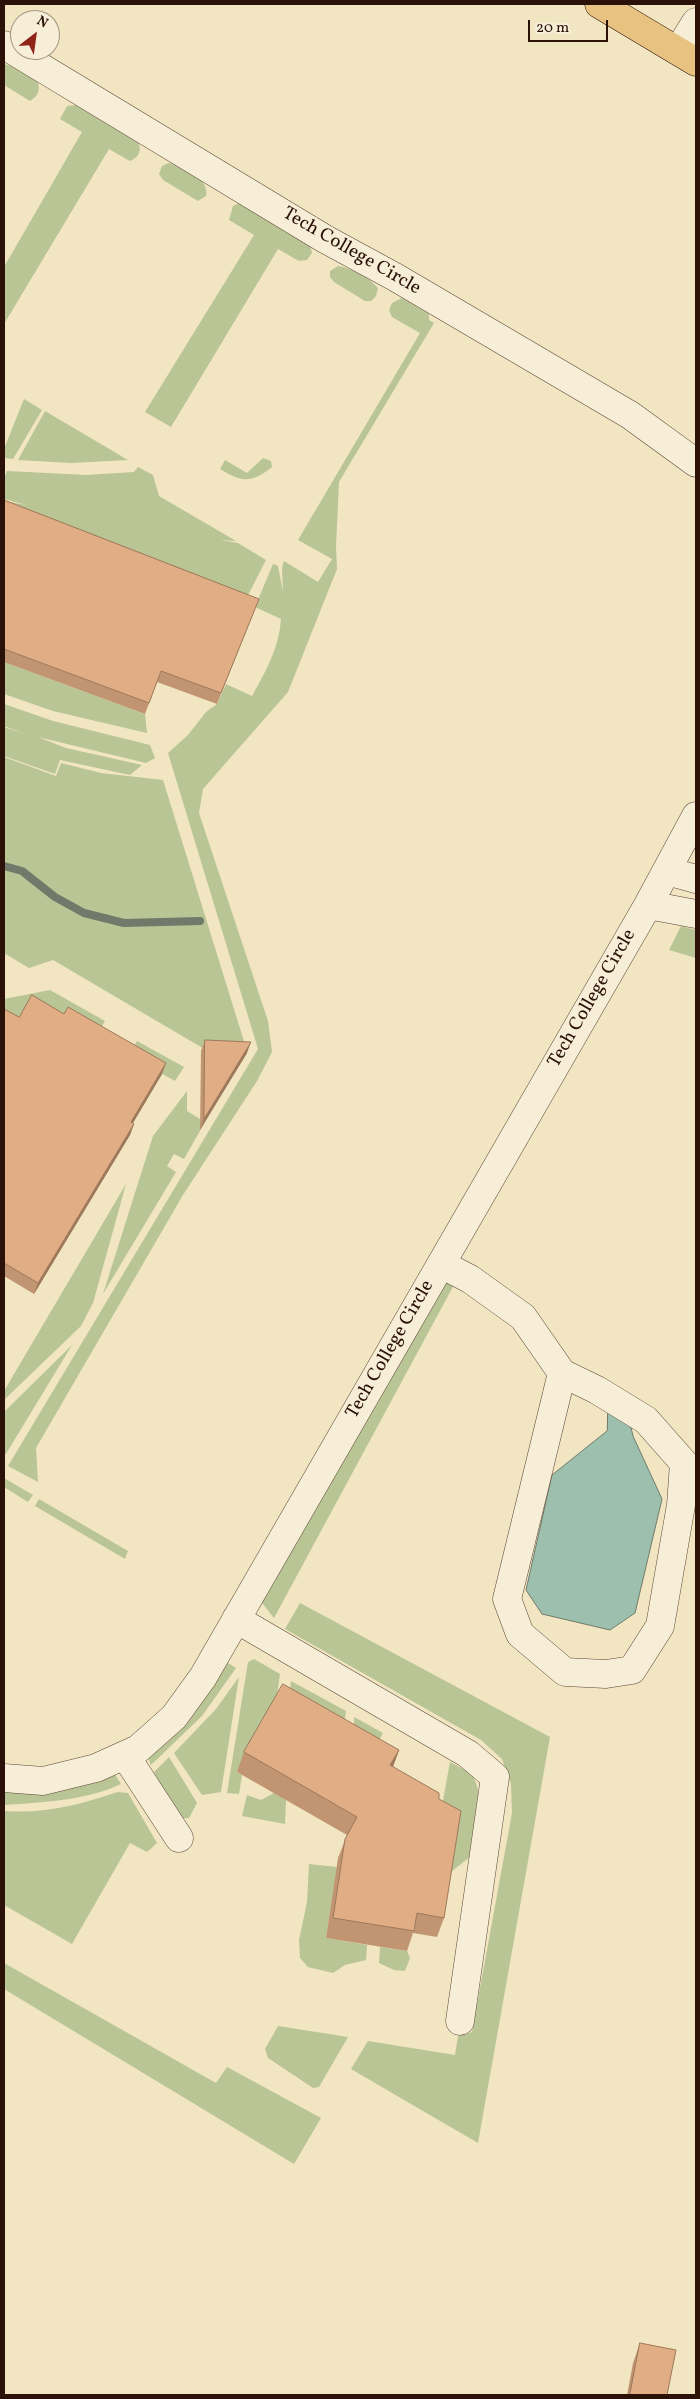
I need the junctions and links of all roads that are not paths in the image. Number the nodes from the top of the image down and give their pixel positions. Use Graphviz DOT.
graph roads {
  1 [pos="599,4"];
  2 [pos="696,22"];
  3 [pos="4,45"];
  4 [pos="687,57"];
  5 [pos="696,463"];
  6 [pos="696,816"];
  7 [pos="667,871"];
  8 [pos="696,879"];
  9 [pos="648,905"];
  10 [pos="696,914"];
  11 [pos="441,1264"];
  12 [pos="562,1373"];
  13 [pos="236,1619"];
  14 [pos="125,1755"];
  15 [pos="4,1778"];
  16 [pos="179,1838"];
  17 [pos="460,2021"];
  1 -- 4 [label="main road"];
  2 -- 4 [label="street"];
  3 -- 5 [label="street, Tech College Circle"];
  6 -- 7 [label="street, Tech College Circle"];
  7 -- 8 [label="street"];
  7 -- 9 [label="street, Tech College Circle"];
  9 -- 10 [label="street"];
  9 -- 11 [label="street, Tech College Circle"];
  11 -- 12 [label="street"];
  11 -- 13 [label="street, Tech College Circle"];
  12 -- 12 [label="street"];
  13 -- 14 [label="street, Tech College Circle"];
  13 -- 17 [label="street"];
  14 -- 15 [label="street, Tech College Circle"];
  14 -- 16 [label="street"];
}
